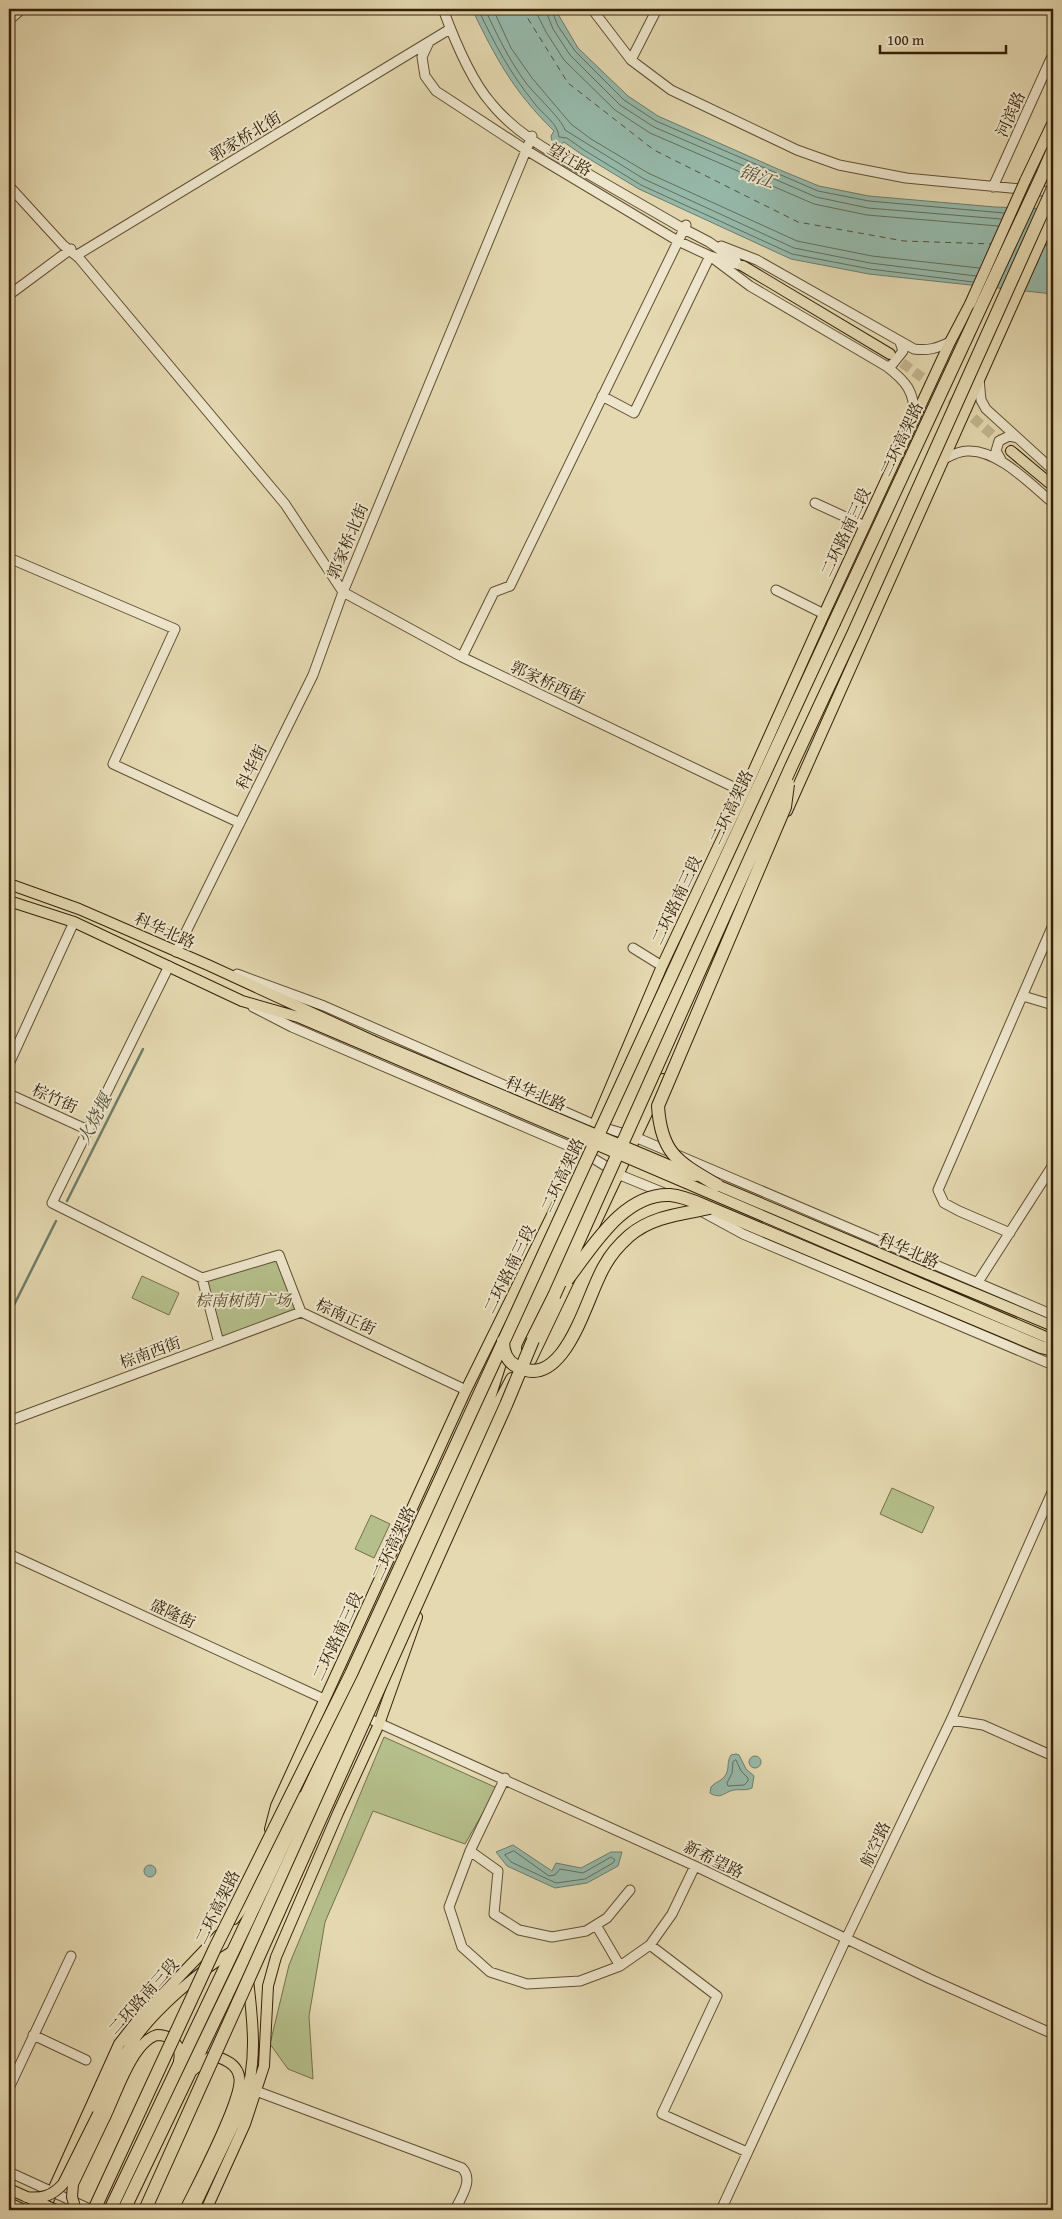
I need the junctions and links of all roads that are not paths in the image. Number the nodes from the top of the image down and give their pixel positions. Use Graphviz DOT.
graph roads {
  1 [pos="22,9"];
  2 [pos="443,9"];
  3 [pos="592,9"];
  4 [pos="657,9"];
  5 [pos="9,20"];
  6 [pos="450,29"];
  7 [pos="429,42"];
  8 [pos="1053,54"];
  9 [pos="632,60"];
  10 [pos="1053,122"];
  11 [pos="531,138"];
  12 [pos="526,150"];
  13 [pos="1053,150"];
  14 [pos="9,186"];
  15 [pos="993,187"];
  16 [pos="1053,188"];
  17 [pos="1053,192"];
  18 [pos="1053,214"];
  19 [pos="685,227"];
  20 [pos="678,241"];
  21 [pos="709,242"];
  22 [pos="71,250"];
  23 [pos="710,256"];
  24 [pos="742,266"];
  25 [pos="9,295"];
  26 [pos="900,342"];
  27 [pos="950,342"];
  28 [pos="890,354"];
  29 [pos="886,366"];
  30 [pos="979,379"];
  31 [pos="602,396"];
  32 [pos="915,418"];
  33 [pos="1017,438"];
  34 [pos="1011,451"];
  35 [pos="942,460"];
  36 [pos="1001,460"];
  37 [pos="1053,470"];
  38 [pos="1053,486"];
  39 [pos="815,503"];
  40 [pos="1053,503"];
  41 [pos="865,526"];
  42 [pos="9,558"];
  43 [pos="776,590"];
  44 [pos="343,592"];
  45 [pos="824,614"];
  46 [pos="462,657"];
  47 [pos="791,767"];
  48 [pos="744,792"];
  49 [pos="240,823"];
  50 [pos="9,884"];
  51 [pos="9,901"];
  52 [pos="74,922"];
  53 [pos="1053,925"];
  54 [pos="685,946"];
  55 [pos="633,948"];
  56 [pos="176,952"];
  57 [pos="208,965"];
  58 [pos="170,966"];
  59 [pos="662,966"];
  60 [pos="1023,996"];
  61 [pos="242,1001"];
  62 [pos="1053,1005"];
  63 [pos="372,1045"];
  64 [pos="9,1064"];
  65 [pos="9,1094"];
  66 [pos="595,1125"];
  67 [pos="88,1130"];
  68 [pos="635,1137"];
  69 [pos="583,1152"];
  70 [pos="1053,1165"];
  71 [pos="620,1175"];
  72 [pos="717,1185"];
  73 [pos="710,1208"];
  74 [pos="1010,1233"];
  75 [pos="202,1278"];
  76 [pos="978,1282"];
  77 [pos="554,1296"];
  78 [pos="302,1312"];
  79 [pos="1053,1315"];
  80 [pos="514,1319"];
  81 [pos="1053,1326"];
  82 [pos="532,1340"];
  83 [pos="1053,1340"];
  84 [pos="219,1343"];
  85 [pos="1053,1350"];
  86 [pos="1053,1365"];
  87 [pos="466,1390"];
  88 [pos="9,1421"];
  89 [pos="1053,1490"];
  90 [pos="9,1554"];
  91 [pos="434,1567"];
  92 [pos="324,1699"];
  93 [pos="360,1714"];
  94 [pos="951,1720"];
  95 [pos="379,1724"];
  96 [pos="1053,1756"];
  97 [pos="505,1778"];
  98 [pos="304,1813"];
  99 [pos="338,1813"];
  100 [pos="282,1832"];
  101 [pos="470,1851"];
  102 [pos="280,1864"];
  103 [pos="695,1866"];
  104 [pos="261,1881"];
  105 [pos="630,1890"];
  106 [pos="596,1925"];
  107 [pos="846,1939"];
  108 [pos="650,1945"];
  109 [pos="233,1951"];
  110 [pos="70,1956"];
  111 [pos="245,1957"];
  112 [pos="620,1966"];
  113 [pos="1053,2034"];
  114 [pos="33,2035"];
  115 [pos="86,2060"];
  116 [pos="189,2074"];
  117 [pos="173,2081"];
  118 [pos="248,2087"];
  119 [pos="9,2088"];
  120 [pos="747,2152"];
  121 [pos="9,2172"];
  122 [pos="133,2175"];
  123 [pos="9,2189"];
  124 [pos="52,2192"];
  125 [pos="26,2197"];
  126 [pos="9,2203"];
  127 [pos="1053,2204"];
  128 [pos="22,2210"];
  129 [pos="44,2210"];
  130 [pos="56,2210"];
  131 [pos="76,2210"];
  132 [pos="93,2210"];
  133 [pos="110,2210"];
  134 [pos="124,2210"];
  135 [pos="145,2210"];
  136 [pos="185,2210"];
  137 [pos="193,2210"];
  138 [pos="206,2210"];
  139 [pos="455,2210"];
  140 [pos="721,2210"];
  141 [pos="1050,2210"];
  1 -- 5 [label="street"];
  2 -- 6 [label="street, 望江路"];
  3 -- 9 [label="street"];
  4 -- 9 [label="street"];
  6 -- 7 [label="street, 郭家桥北街"];
  6 -- 11 [label="street, 望江路"];
  7 -- 12 [label="street, 望江路"];
  7 -- 22 [label="street, 郭家桥北街"];
  8 -- 15 [label="street, 河滨路"];
  9 -- 15 [label="street"];
  10 -- 27 [label="main road, 二环路南三段, bridge"];
  11 -- 12 [label="street, 郭家桥北街"];
  11 -- 19 [label="street, 望江路"];
  12 -- 20 [label="street, 望江路"];
  12 -- 44 [label="street, 郭家桥北街"];
  13 -- 54 [label="highway, 二环高架路, bridge"];
  14 -- 22 [label="street"];
  15 -- 17 [label="street"];
  16 -- 47 [label="highway, bridge"];
  18 -- 30 [label="main road"];
  19 -- 20 [label="street"];
  19 -- 21 [label="street, 望江路"];
  20 -- 23 [label="street, 望江路"];
  20 -- 31 [label="street"];
  21 -- 24 [label="street, 望江路"];
  21 -- 26 [label="street"];
  22 -- 25 [label="street"];
  22 -- 44 [label="street, 郭家桥北街"];
  23 -- 24 [label="street, 望江路"];
  23 -- 29 [label="street"];
  23 -- 31 [label="street"];
  24 -- 28 [label="main road, 望江路"];
  26 -- 27 [label="street"];
  26 -- 29 [label="street"];
  27 -- 32 [label="main road, 二环路南三段"];
  29 -- 32 [label="street"];
  30 -- 33 [label="street"];
  30 -- 35 [label="main road"];
  31 -- 46 [label="street"];
  32 -- 41 [label="main road, 二环路南三段"];
  33 -- 36 [label="street"];
  33 -- 37 [label="street"];
  34 -- 38 [label="main road"];
  35 -- 36 [label="street"];
  35 -- 68 [label="main road"];
  36 -- 40 [label="street"];
  39 -- 41 [label="street"];
  41 -- 45 [label="main road, 二环路南三段"];
  42 -- 49 [label="street"];
  43 -- 45 [label="street"];
  44 -- 46 [label="street, 郭家桥西街"];
  44 -- 49 [label="street, 科华街"];
  45 -- 48 [label="main road, 二环路南三段"];
  46 -- 48 [label="street, 郭家桥西街"];
  47 -- 72 [label="highway, bridge"];
  47 -- 77 [label="highway, bridge"];
  48 -- 59 [label="main road, 二环路南三段"];
  49 -- 56 [label="street, 科华街"];
  50 -- 56 [label="main road, 科华北路"];
  51 -- 52 [label="main road, 科华北路"];
  52 -- 58 [label="main road, 科华北路"];
  52 -- 64 [label="street"];
  53 -- 60 [label="street"];
  54 -- 73 [label="highway, bridge"];
  54 -- 80 [label="highway, 二环高架路, bridge"];
  55 -- 59 [label="street"];
  56 -- 57 [label="main road, 科华北路"];
  57 -- 63 [label="main road, 科华北路"];
  57 -- 66 [label="street"];
  58 -- 61 [label="main road, 科华北路"];
  58 -- 67 [label="street"];
  59 -- 66 [label="main road, 二环路南三段"];
  60 -- 62 [label="street"];
  60 -- 74 [label="street"];
  61 -- 63 [label="main road, 科华北路"];
  61 -- 69 [label="street"];
  63 -- 72 [label="main road, 科华北路, bridge"];
  63 -- 83 [label="main road, 科华北路, bridge"];
  65 -- 67 [label="street, 棕竹街"];
  66 -- 68 [label="street"];
  66 -- 69 [label="main road, 二环路南三段"];
  67 -- 75 [label="street"];
  68 -- 71 [label="main road"];
  68 -- 76 [label="street"];
  69 -- 71 [label="street"];
  69 -- 87 [label="main road, 二环路南三段"];
  70 -- 74 [label="street"];
  71 -- 86 [label="street"];
  71 -- 91 [label="main road"];
  72 -- 81 [label="main road, 科华北路, bridge"];
  73 -- 77 [label="highway, bridge"];
  73 -- 85 [label="highway"];
  74 -- 76 [label="street"];
  75 -- 78 [label="street, 棕南正街"];
  75 -- 84 [label="street"];
  76 -- 79 [label="street"];
  77 -- 82 [label="highway"];
  78 -- 84 [label="street, 棕南西街"];
  78 -- 87 [label="street, 棕南正街"];
  80 -- 98 [label="highway, bridge"];
  80 -- 132 [label="highway, 二环高架路, bridge"];
  82 -- 98 [label="highway, bridge"];
  82 -- 135 [label="highway, bridge"];
  84 -- 88 [label="street, 棕南西街"];
  87 -- 92 [label="main road, 二环路南三段"];
  89 -- 94 [label="street, 航空路"];
  90 -- 92 [label="street, 盛隆街"];
  91 -- 93 [label="main road"];
  91 -- 95 [label="main road"];
  92 -- 100 [label="main road"];
  92 -- 104 [label="main road, 二环路南三段"];
  93 -- 95 [label="street, 新希望路"];
  93 -- 102 [label="main road"];
  94 -- 96 [label="street"];
  94 -- 107 [label="street, 航空路"];
  95 -- 97 [label="street, 新希望路"];
  95 -- 99 [label="main road"];
  97 -- 101 [label="street"];
  97 -- 103 [label="street, 新希望路"];
  98 -- 102 [label="highway"];
  99 -- 102 [label="main road"];
  99 -- 118 [label="main road"];
  100 -- 102 [label="main road"];
  100 -- 104 [label="main road"];
  101 -- 106 [label="street"];
  101 -- 112 [label="street"];
  102 -- 104 [label="highway"];
  102 -- 111 [label="highway"];
  103 -- 107 [label="street, 新希望路"];
  103 -- 108 [label="street"];
  104 -- 109 [label="highway"];
  104 -- 124 [label="main road, 二环路南三段"];
  105 -- 106 [label="street"];
  106 -- 112 [label="street"];
  107 -- 113 [label="street, 新希望路"];
  107 -- 120 [label="street, 航空路"];
  108 -- 112 [label="street"];
  108 -- 120 [label="street"];
  109 -- 117 [label="highway"];
  109 -- 125 [label="main road, bridge"];
  110 -- 114 [label="street"];
  111 -- 116 [label="highway"];
  111 -- 118 [label="main road"];
  114 -- 115 [label="street"];
  114 -- 119 [label="street"];
  116 -- 118 [label="main road"];
  116 -- 122 [label="highway"];
  117 -- 122 [label="highway"];
  117 -- 131 [label="main road, bridge"];
  118 -- 136 [label="main road"];
  118 -- 137 [label="main road"];
  118 -- 138 [label="main road"];
  118 -- 139 [label="street"];
  120 -- 140 [label="street, 航空路"];
  121 -- 124 [label="street"];
  122 -- 133 [label="highway"];
  122 -- 134 [label="highway"];
  123 -- 125 [label="main road, bridge"];
  124 -- 129 [label="main road, 二环路南三段"];
  124 -- 132 [label="street"];
  125 -- 130 [label="main road, bridge"];
  126 -- 128 [label="main road"];
  127 -- 141 [label="street"];
}
